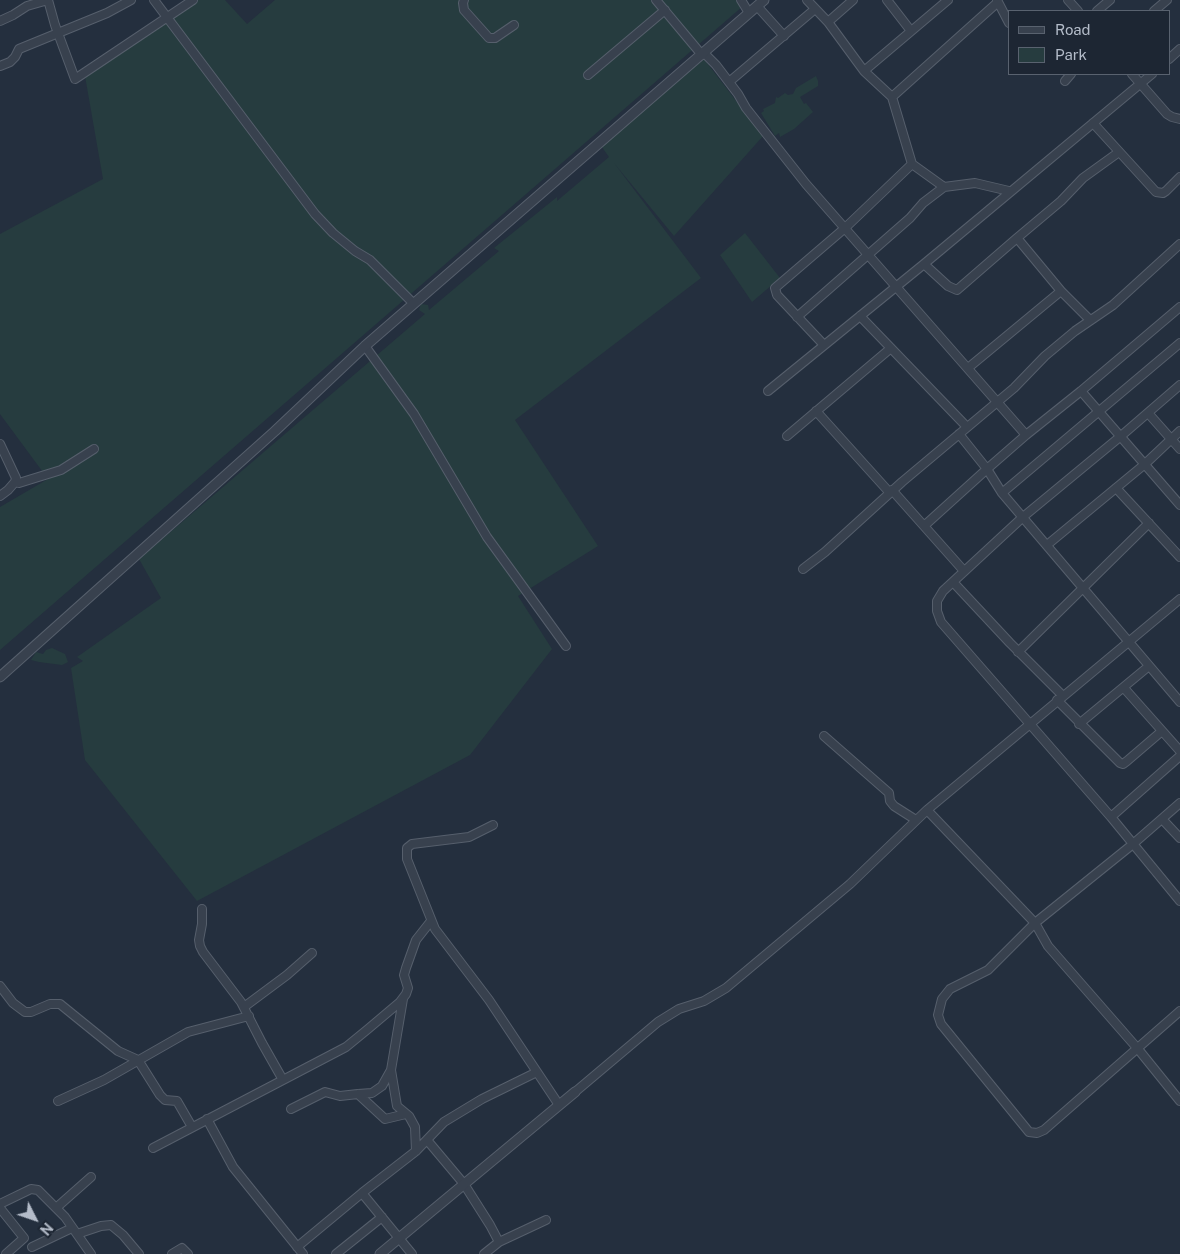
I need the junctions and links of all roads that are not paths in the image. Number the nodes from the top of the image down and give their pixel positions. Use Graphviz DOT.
graph roads {
  1 [pos="48,0"];
  2 [pos="131,0"];
  3 [pos="154,0"];
  4 [pos="192,0"];
  5 [pos="464,0"];
  6 [pos="656,0"];
  7 [pos="740,0"];
  8 [pos="807,0"];
  9 [pos="853,0"];
  10 [pos="887,0"];
  11 [pos="1068,0"];
  12 [pos="1110,0"];
  13 [pos="1167,0"];
  14 [pos="943,1"];
  15 [pos="998,1"];
  16 [pos="760,3"];
  17 [pos="816,9"];
  18 [pos="665,10"];
  19 [pos="1077,10"];
  20 [pos="1098,10"];
  21 [pos="1155,10"];
  22 [pos="749,13"];
  23 [pos="166,16"];
  24 [pos="0,21"];
  25 [pos="828,22"];
  26 [pos="1008,22"];
  27 [pos="514,25"];
  28 [pos="912,31"];
  29 [pos="58,33"];
  30 [pos="784,36"];
  31 [pos="1180,49"];
  32 [pos="703,54"];
  33 [pos="1170,58"];
  34 [pos="0,66"];
  35 [pos="864,71"];
  36 [pos="588,75"];
  37 [pos="1070,75"];
  38 [pos="1133,75"];
  39 [pos="1151,75"];
  40 [pos="1065,80"];
  41 [pos="729,82"];
  42 [pos="1141,84"];
  43 [pos="892,97"];
  44 [pos="1180,119"];
  45 [pos="1094,123"];
  46 [pos="1119,152"];
  47 [pos="912,164"];
  48 [pos="1180,177"];
  49 [pos="944,187"];
  50 [pos="1010,191"];
  51 [pos="845,228"];
  52 [pos="1017,238"];
  53 [pos="1180,244"];
  54 [pos="869,254"];
  55 [pos="924,264"];
  56 [pos="896,285"];
  57 [pos="1061,291"];
  58 [pos="414,303"];
  59 [pos="1179,309"];
  60 [pos="860,316"];
  61 [pos="797,317"];
  62 [pos="1090,320"];
  63 [pos="1180,343"];
  64 [pos="824,345"];
  65 [pos="365,346"];
  66 [pos="891,348"];
  67 [pos="968,368"];
  68 [pos="1180,385"];
  69 [pos="768,391"];
  70 [pos="1081,391"];
  71 [pos="998,402"];
  72 [pos="816,411"];
  73 [pos="1100,412"];
  74 [pos="1148,413"];
  75 [pos="967,428"];
  76 [pos="1180,431"];
  77 [pos="959,434"];
  78 [pos="1026,435"];
  79 [pos="787,436"];
  80 [pos="1121,436"];
  81 [pos="1171,440"];
  82 [pos="0,444"];
  83 [pos="94,449"];
  84 [pos="1180,449"];
  85 [pos="1145,464"];
  86 [pos="987,470"];
  87 [pos="15,482"];
  88 [pos="1116,488"];
  89 [pos="891,492"];
  90 [pos="1002,493"];
  91 [pos="0,496"];
  92 [pos="1180,505"];
  93 [pos="1023,517"];
  94 [pos="1149,524"];
  95 [pos="924,526"];
  96 [pos="1048,546"];
  97 [pos="1180,557"];
  98 [pos="803,569"];
  99 [pos="964,571"];
  100 [pos="953,582"];
  101 [pos="1084,588"];
  102 [pos="1180,598"];
  103 [pos="1130,642"];
  104 [pos="566,646"];
  105 [pos="1018,652"];
  106 [pos="1149,666"];
  107 [pos="0,678"];
  108 [pos="1124,688"];
  109 [pos="1060,698"];
  110 [pos="1180,702"];
  111 [pos="1030,723"];
  112 [pos="1079,724"];
  113 [pos="1162,731"];
  114 [pos="824,736"];
  115 [pos="1180,751"];
  116 [pos="1180,756"];
  117 [pos="1180,803"];
  118 [pos="927,810"];
  119 [pos="1111,817"];
  120 [pos="1162,818"];
  121 [pos="916,820"];
  122 [pos="493,825"];
  123 [pos="1180,838"];
  124 [pos="1133,844"];
  125 [pos="1180,900"];
  126 [pos="202,909"];
  127 [pos="431,921"];
  128 [pos="1035,923"];
  129 [pos="312,952"];
  130 [pos="0,986"];
  131 [pos="403,999"];
  132 [pos="244,1006"];
  133 [pos="1180,1011"];
  134 [pos="249,1016"];
  135 [pos="1138,1049"];
  136 [pos="138,1060"];
  137 [pos="391,1070"];
  138 [pos="537,1072"];
  139 [pos="284,1080"];
  140 [pos="576,1092"];
  141 [pos="358,1094"];
  142 [pos="58,1101"];
  143 [pos="1180,1101"];
  144 [pos="559,1105"];
  145 [pos="291,1109"];
  146 [pos="406,1114"];
  147 [pos="207,1119"];
  148 [pos="192,1127"];
  149 [pos="427,1140"];
  150 [pos="153,1148"];
  151 [pos="416,1151"];
  152 [pos="92,1176"];
  153 [pos="464,1184"];
  154 [pos="362,1193"];
  155 [pos="0,1206"];
  156 [pos="56,1208"];
  157 [pos="382,1216"];
  158 [pos="546,1220"];
  159 [pos="74,1231"];
  160 [pos="24,1238"];
  161 [pos="400,1238"];
  162 [pos="499,1242"];
  163 [pos="297,1247"];
  164 [pos="34,1251"];
  165 [pos="6,1254"];
  166 [pos="92,1254"];
  167 [pos="139,1254"];
  168 [pos="172,1254"];
  169 [pos="188,1254"];
  170 [pos="303,1254"];
  171 [pos="336,1254"];
  172 [pos="380,1254"];
  173 [pos="412,1254"];
  174 [pos="484,1254"];
  1 -- 24 [label="street"];
  1 -- 29 [label="street"];
  2 -- 29 [label="street"];
  3 -- 23 [label="street"];
  4 -- 23 [label="street"];
  5 -- 27 [label="street"];
  6 -- 18 [label="street"];
  7 -- 22 [label="street"];
  8 -- 17 [label="street"];
  9 -- 25 [label="street"];
  10 -- 28 [label="street"];
  11 -- 19 [label="street"];
  12 -- 20 [label="street"];
  13 -- 21 [label="street"];
  14 -- 28 [label="street"];
  15 -- 26 [label="street"];
  15 -- 43 [label="street"];
  16 -- 22 [label="street"];
  16 -- 30 [label="street"];
  17 -- 25 [label="street"];
  17 -- 30 [label="street"];
  18 -- 32 [label="street"];
  18 -- 36 [label="street"];
  22 -- 32 [label="street"];
  23 -- 29 [label="street"];
  23 -- 58 [label="street"];
  25 -- 35 [label="street"];
  28 -- 35 [label="street"];
  29 -- 34 [label="street"];
  30 -- 41 [label="street"];
  31 -- 33 [label="street"];
  32 -- 41 [label="street"];
  32 -- 58 [label="street"];
  35 -- 43 [label="street"];
  37 -- 40 [label="street"];
  38 -- 42 [label="street"];
  39 -- 42 [label="street"];
  41 -- 51 [label="street"];
  42 -- 44 [label="street"];
  42 -- 45 [label="street"];
  43 -- 47 [label="street"];
  45 -- 46 [label="street"];
  45 -- 50 [label="street"];
  46 -- 48 [label="street"];
  46 -- 52 [label="street"];
  47 -- 49 [label="street"];
  47 -- 51 [label="street"];
  49 -- 50 [label="street"];
  49 -- 54 [label="street"];
  50 -- 55 [label="street"];
  51 -- 54 [label="street"];
  51 -- 61 [label="street"];
  52 -- 55 [label="street"];
  52 -- 57 [label="street"];
  53 -- 62 [label="street"];
  54 -- 56 [label="street"];
  54 -- 61 [label="street"];
  55 -- 56 [label="street"];
  56 -- 60 [label="street"];
  56 -- 67 [label="street"];
  57 -- 62 [label="street"];
  57 -- 67 [label="street"];
  58 -- 65 [label="street"];
  59 -- 70 [label="street"];
  60 -- 64 [label="street"];
  60 -- 66 [label="street"];
  61 -- 64 [label="street"];
  62 -- 71 [label="street"];
  63 -- 73 [label="street"];
  64 -- 69 [label="street"];
  65 -- 104 [label="street"];
  65 -- 107 [label="street"];
  66 -- 72 [label="street"];
  66 -- 75 [label="street"];
  67 -- 71 [label="street"];
  68 -- 74 [label="street"];
  70 -- 73 [label="street"];
  70 -- 78 [label="street"];
  71 -- 75 [label="street"];
  71 -- 78 [label="street"];
  72 -- 79 [label="street"];
  72 -- 89 [label="street"];
  73 -- 80 [label="street"];
  73 -- 90 [label="street"];
  74 -- 80 [label="street"];
  74 -- 81 [label="street"];
  75 -- 77 [label="street"];
  76 -- 81 [label="street"];
  77 -- 86 [label="street"];
  77 -- 89 [label="street"];
  78 -- 86 [label="street"];
  80 -- 85 [label="street"];
  80 -- 93 [label="street"];
  81 -- 84 [label="street"];
  81 -- 85 [label="street"];
  82 -- 87 [label="street"];
  83 -- 87 [label="street"];
  85 -- 88 [label="street"];
  85 -- 92 [label="street"];
  86 -- 90 [label="street"];
  86 -- 95 [label="street"];
  87 -- 91 [label="street"];
  88 -- 94 [label="street"];
  88 -- 96 [label="street"];
  89 -- 95 [label="street"];
  89 -- 98 [label="street"];
  90 -- 93 [label="street"];
  93 -- 96 [label="street"];
  93 -- 99 [label="street"];
  94 -- 97 [label="street"];
  94 -- 101 [label="street"];
  95 -- 99 [label="street"];
  96 -- 101 [label="street"];
  99 -- 100 [label="street"];
  100 -- 105 [label="street"];
  100 -- 111 [label="street"];
  101 -- 103 [label="street"];
  101 -- 105 [label="street"];
  102 -- 103 [label="street"];
  103 -- 106 [label="street"];
  103 -- 109 [label="street"];
  105 -- 109 [label="street"];
  106 -- 108 [label="street"];
  106 -- 110 [label="street"];
  108 -- 112 [label="street"];
  108 -- 113 [label="street"];
  109 -- 111 [label="street"];
  109 -- 112 [label="street"];
  111 -- 118 [label="street"];
  111 -- 119 [label="street"];
  112 -- 113 [label="street"];
  113 -- 115 [label="street"];
  114 -- 121 [label="street"];
  116 -- 119 [label="street"];
  117 -- 120 [label="street"];
  118 -- 121 [label="street"];
  118 -- 128 [label="street"];
  119 -- 124 [label="street"];
  120 -- 123 [label="street"];
  120 -- 124 [label="street"];
  121 -- 140 [label="street"];
  122 -- 127 [label="street"];
  124 -- 125 [label="street"];
  124 -- 128 [label="street"];
  126 -- 132 [label="street"];
  127 -- 131 [label="street"];
  127 -- 138 [label="street"];
  128 -- 135 [label="street"];
  128 -- 135 [label="street"];
  129 -- 132 [label="street"];
  130 -- 136 [label="street"];
  131 -- 137 [label="street"];
  131 -- 139 [label="street"];
  132 -- 134 [label="street"];
  133 -- 135 [label="street"];
  134 -- 136 [label="street"];
  134 -- 139 [label="street"];
  135 -- 143 [label="street"];
  136 -- 142 [label="street"];
  136 -- 148 [label="street"];
  137 -- 141 [label="street"];
  137 -- 146 [label="street"];
  138 -- 144 [label="street"];
  138 -- 149 [label="street"];
  139 -- 147 [label="street"];
  140 -- 144 [label="street"];
  141 -- 145 [label="street"];
  141 -- 146 [label="street"];
  144 -- 153 [label="street"];
  146 -- 151 [label="street"];
  147 -- 148 [label="street"];
  147 -- 163 [label="street"];
  148 -- 150 [label="street"];
  149 -- 151 [label="street"];
  149 -- 153 [label="street"];
  151 -- 154 [label="street"];
  152 -- 156 [label="street"];
  153 -- 161 [label="street"];
  153 -- 162 [label="street"];
  154 -- 157 [label="street"];
  154 -- 163 [label="street"];
  155 -- 156 [label="street"];
  155 -- 160 [label="street"];
  156 -- 159 [label="street"];
  157 -- 161 [label="street"];
  157 -- 171 [label="street"];
  158 -- 162 [label="street"];
  159 -- 164 [label="street"];
  159 -- 166 [label="street"];
  159 -- 167 [label="street"];
  160 -- 164 [label="street"];
  160 -- 165 [label="street"];
  161 -- 172 [label="street"];
  161 -- 173 [label="street"];
  162 -- 174 [label="street"];
  163 -- 170 [label="street"];
  168 -- 169 [label="street"];
}
